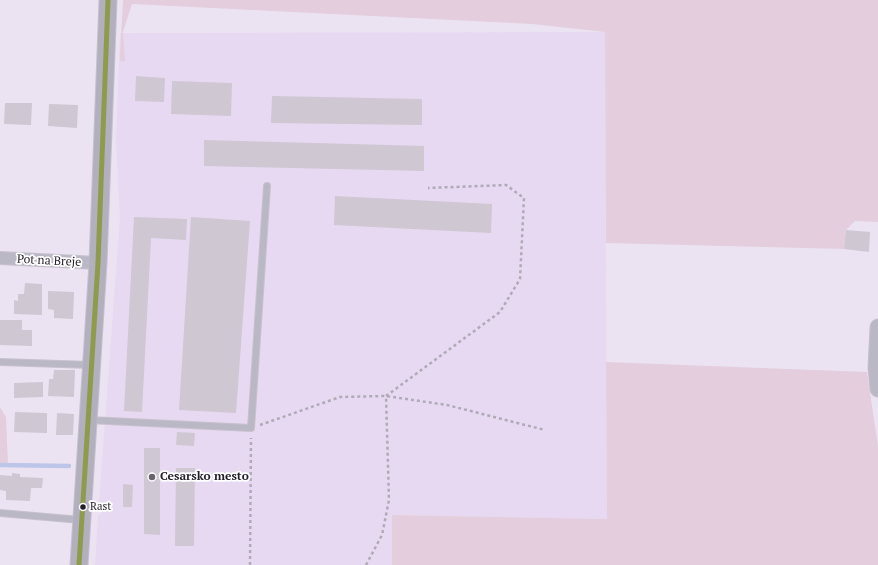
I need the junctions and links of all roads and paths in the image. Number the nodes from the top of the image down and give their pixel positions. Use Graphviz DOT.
graph roads {
  1 [pos="108,0"];
  2 [pos="267,186"];
  3 [pos="428,188"];
  4 [pos="0,258"];
  5 [pos="98,263"];
  6 [pos="878,327"];
  7 [pos="0,362"];
  8 [pos="92,365"];
  9 [pos="878,389"];
  10 [pos="386,396"];
  11 [pos="89,420"];
  12 [pos="251,428"];
  13 [pos="545,430"];
  14 [pos="0,513"];
  15 [pos="82,520"];
  16 [pos="79,565"];
  17 [pos="250,565"];
  18 [pos="366,565"];
  1 -- 5 [label="main road"];
  2 -- 12 [label="lane"];
  3 -- 10 [label="path"];
  4 -- 5 [label="street, Pot na Breje"];
  5 -- 8 [label="main road"];
  6 -- 9 [label="street"];
  7 -- 8 [label="lane"];
  8 -- 11 [label="main road"];
  10 -- 12 [label="path"];
  10 -- 13 [label="path"];
  10 -- 18 [label="path"];
  11 -- 12 [label="lane"];
  11 -- 15 [label="main road"];
  12 -- 17 [label="path"];
  14 -- 15 [label="lane"];
  15 -- 16 [label="main road"];
}
